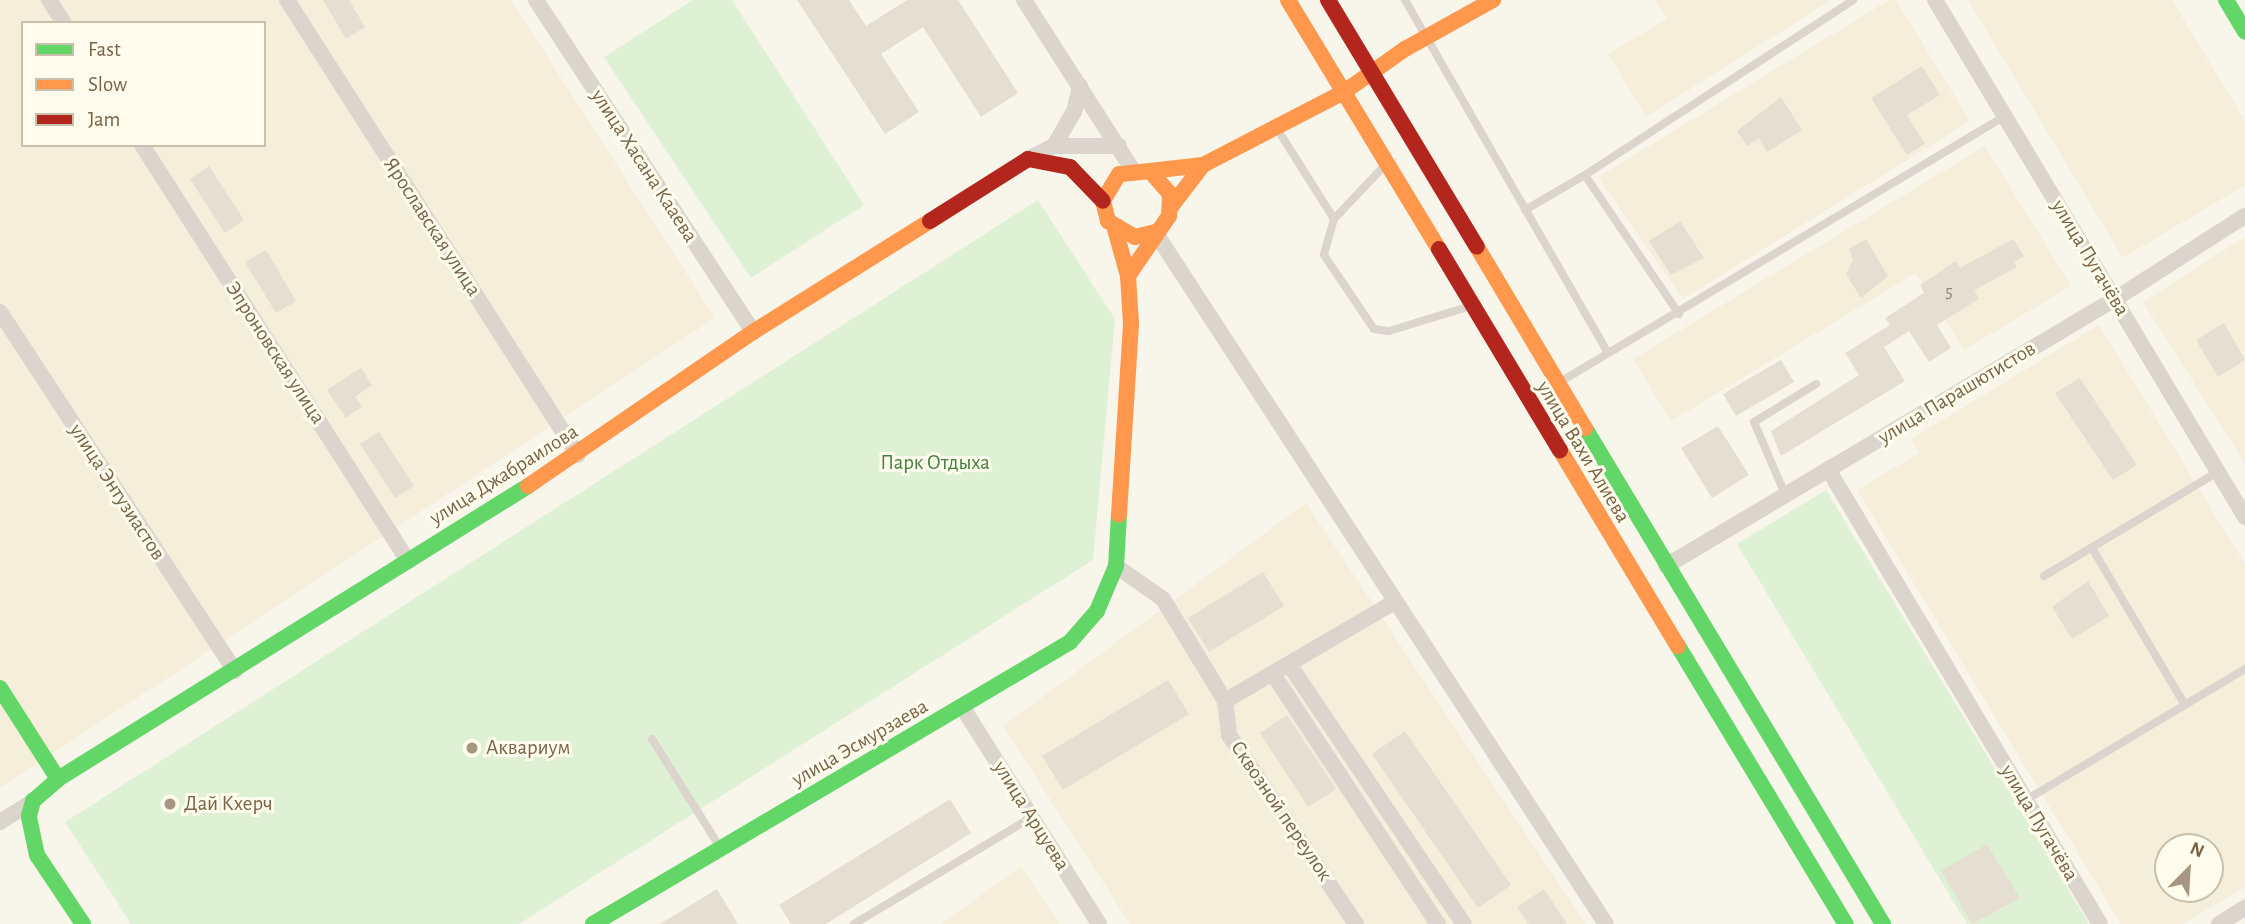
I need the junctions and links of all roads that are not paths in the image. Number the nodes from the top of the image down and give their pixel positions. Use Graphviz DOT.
graph roads {
  1 [pos="49,0"];
  2 [pos="287,0"];
  3 [pos="536,0"];
  4 [pos="1024,0"];
  5 [pos="1288,0"];
  6 [pos="1328,0"];
  7 [pos="1405,0"];
  8 [pos="1493,0"];
  9 [pos="1853,0"];
  10 [pos="1935,0"];
  11 [pos="2226,0"];
  12 [pos="63,21"];
  13 [pos="2245,32"];
  14 [pos="1426,38"];
  15 [pos="1372,73"];
  16 [pos="1080,86"];
  17 [pos="1344,92"];
  18 [pos="2005,116"];
  19 [pos="1276,127"];
  20 [pos="1054,146"];
  21 [pos="1119,146"];
  22 [pos="143,147"];
  23 [pos="1028,159"];
  24 [pos="1388,162"];
  25 [pos="1203,165"];
  26 [pos="1132,169"];
  27 [pos="1150,171"];
  28 [pos="1585,175"];
  29 [pos="1103,201"];
  30 [pos="1170,208"];
  31 [pos="1525,210"];
  32 [pos="2245,216"];
  33 [pos="1334,219"];
  34 [pos="1115,229"];
  35 [pos="1155,232"];
  36 [pos="1128,276"];
  37 [pos="2115,299"];
  38 [pos="1471,306"];
  39 [pos="0,312"];
  40 [pos="1679,314"];
  41 [pos="752,332"];
  42 [pos="1608,353"];
  43 [pos="1558,383"];
  44 [pos="1816,384"];
  45 [pos="578,455"];
  46 [pos="1828,469"];
  47 [pos="2218,471"];
  48 [pos="1785,494"];
  49 [pos="2245,517"];
  50 [pos="2092,548"];
  51 [pos="408,561"];
  52 [pos="1666,565"];
  53 [pos="1116,566"];
  54 [pos="2044,576"];
  55 [pos="1393,603"];
  56 [pos="1289,664"];
  57 [pos="2245,669"];
  58 [pos="235,671"];
  59 [pos="1273,674"];
  60 [pos="0,688"];
  61 [pos="1225,701"];
  62 [pos="2185,705"];
  63 [pos="963,708"];
  64 [pos="652,739"];
  65 [pos="58,779"];
  66 [pos="2026,800"];
  67 [pos="33,801"];
  68 [pos="1032,817"];
  69 [pos="0,822"];
  70 [pos="721,849"];
  71 [pos="2245,908"];
  72 [pos="83,924"];
  73 [pos="593,924"];
  74 [pos="855,924"];
  75 [pos="1100,924"];
  76 [pos="1356,924"];
  77 [pos="1438,924"];
  78 [pos="1464,924"];
  79 [pos="1606,924"];
  80 [pos="1846,924"];
  81 [pos="1883,924"];
  82 [pos="2100,924"];
  83 [pos="2219,924"];
  1 -- 12 [label="street"];
  2 -- 45 [label="street, Ярославская улица"];
  3 -- 41 [label="street, улица Хасана Кааева"];
  4 -- 16 [label="street"];
  5 -- 17 [label="street, улица Вахи Алиева"];
  6 -- 15 [label="street, улица Вахи Алиева"];
  7 -- 14 [label="lane"];
  8 -- 14 [label="street"];
  9 -- 28 [label="lane"];
  10 -- 18 [label="street, улица Пугачёва"];
  11 -- 13 [label="street"];
  14 -- 15 [label="street"];
  14 -- 31 [label="lane"];
  15 -- 17 [label="street"];
  15 -- 43 [label="street, улица Вахи Алиева"];
  16 -- 20 [label="street"];
  16 -- 21 [label="street"];
  17 -- 19 [label="street"];
  17 -- 24 [label="street, улица Вахи Алиева"];
  18 -- 37 [label="street, улица Пугачёва"];
  18 -- 40 [label="lane"];
  19 -- 25 [label="street"];
  19 -- 33 [label="lane"];
  20 -- 21 [label="street, улица Джабраилова"];
  20 -- 23 [label="street, улица Джабраилова"];
  21 -- 26 [label="street"];
  22 -- 51 [label="street, Эпроновская улица"];
  23 -- 29 [label="street"];
  23 -- 41 [label="street, улица Джабраилова"];
  24 -- 33 [label="lane"];
  24 -- 38 [label="street, улица Вахи Алиева"];
  25 -- 27 [label="street"];
  25 -- 30 [label="street"];
  26 -- 27 [label="street"];
  26 -- 29 [label="street"];
  27 -- 30 [label="street"];
  28 -- 31 [label="lane"];
  28 -- 40 [label="lane"];
  29 -- 34 [label="street"];
  30 -- 35 [label="street"];
  31 -- 42 [label="lane"];
  32 -- 37 [label="street, улица Парашютистов"];
  33 -- 38 [label="lane"];
  34 -- 35 [label="street"];
  34 -- 36 [label="street, улица Эсмурзаева"];
  35 -- 36 [label="street"];
  35 -- 55 [label="street"];
  36 -- 53 [label="street, улица Эсмурзаева"];
  37 -- 46 [label="street, улица Парашютистов"];
  37 -- 47 [label="street, улица Пугачёва"];
  38 -- 80 [label="street, улица Вахи Алиева"];
  39 -- 58 [label="street, улица Энтузиастов"];
  40 -- 42 [label="lane"];
  41 -- 45 [label="street, улица Джабраилова"];
  42 -- 43 [label="lane"];
  43 -- 52 [label="street, улица Вахи Алиева"];
  44 -- 48 [label="lane"];
  45 -- 51 [label="street, улица Джабраилова"];
  46 -- 48 [label="street, улица Парашютистов"];
  46 -- 66 [label="street, улица Пугачёва"];
  47 -- 49 [label="street, улица Пугачёва"];
  47 -- 50 [label="lane"];
  48 -- 52 [label="street, улица Парашютистов"];
  50 -- 54 [label="lane"];
  50 -- 62 [label="lane"];
  51 -- 58 [label="street, улица Джабраилова"];
  52 -- 81 [label="street, улица Вахи Алиева"];
  53 -- 61 [label="street, Сквозной переулок"];
  53 -- 63 [label="street, улица Эсмурзаева"];
  55 -- 56 [label="street"];
  55 -- 79 [label="street"];
  56 -- 59 [label="street"];
  56 -- 78 [label="street"];
  57 -- 62 [label="lane"];
  58 -- 65 [label="street, улица Джабраилова"];
  59 -- 61 [label="street"];
  59 -- 77 [label="street"];
  60 -- 65 [label="street"];
  61 -- 76 [label="street, Сквозной переулок"];
  62 -- 66 [label="lane"];
  63 -- 68 [label="street, улица Арцуева"];
  63 -- 70 [label="street, улица Эсмурзаева"];
  64 -- 70 [label="lane"];
  65 -- 67 [label="street, улица Джабраилова"];
  66 -- 82 [label="street, улица Пугачёва"];
  67 -- 69 [label="street, улица Джабраилова"];
  67 -- 72 [label="street"];
  68 -- 74 [label="lane"];
  68 -- 75 [label="street, улица Арцуева"];
  70 -- 73 [label="street, улица Эсмурзаева"];
  71 -- 83 [label="street"];
}
